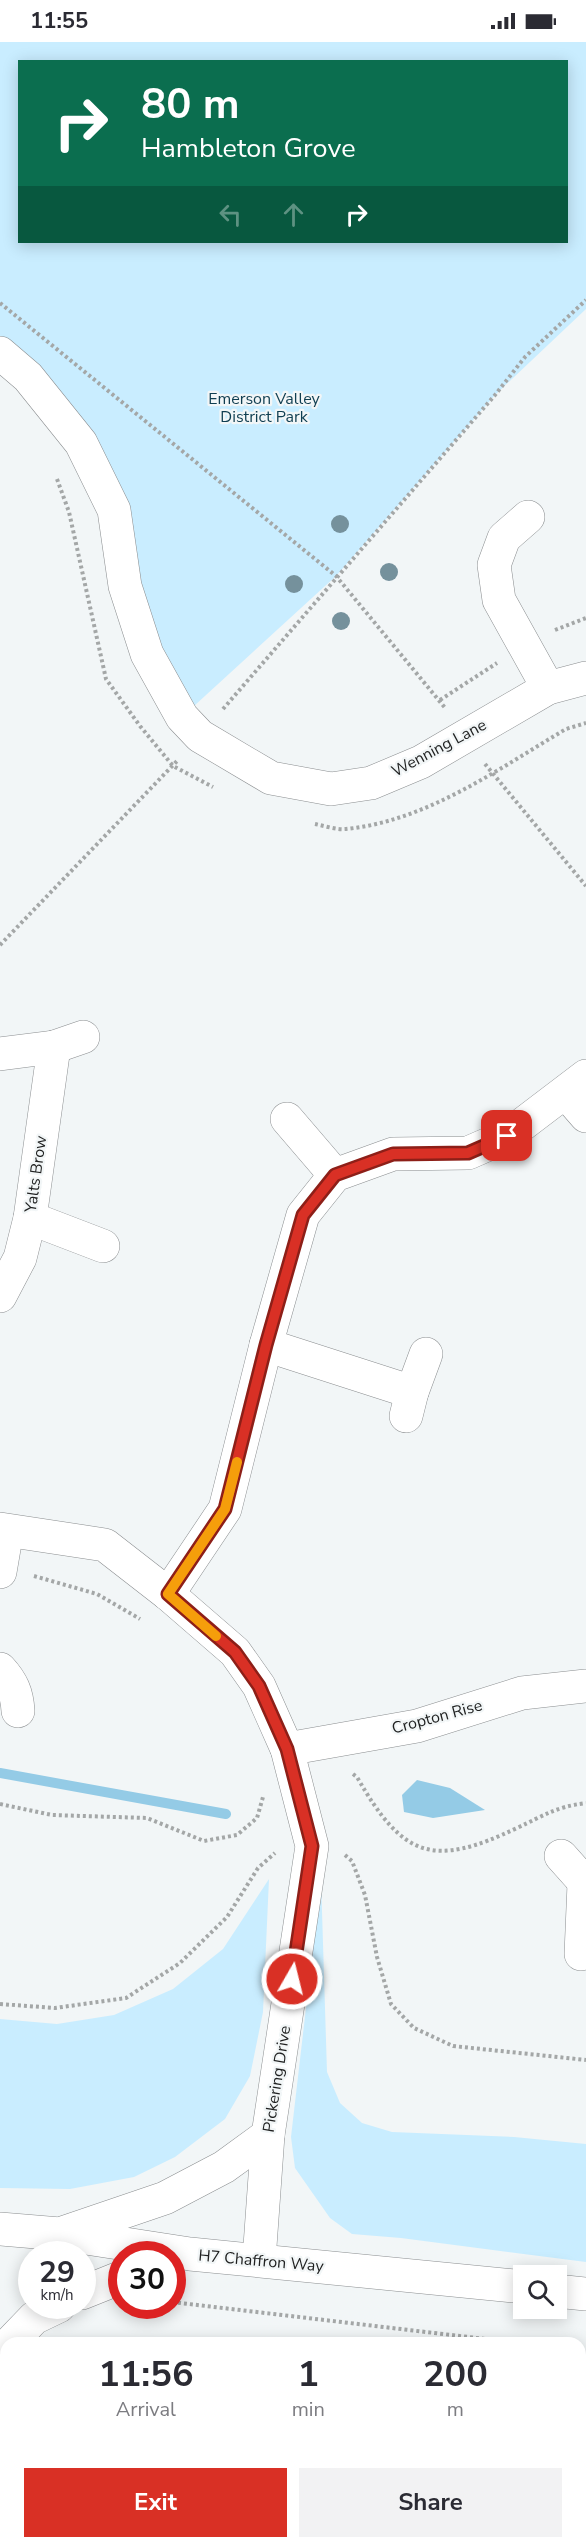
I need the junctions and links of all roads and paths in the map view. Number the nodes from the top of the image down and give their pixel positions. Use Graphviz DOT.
graph roads {
  1 [pos="586,300"];
  2 [pos="0,303"];
  3 [pos="0,353"];
  4 [pos="55,471"];
  5 [pos="528,517"];
  6 [pos="336,576"];
  7 [pos="586,678"];
  8 [pos="548,688"];
  9 [pos="586,723"];
  10 [pos="465,734"];
  11 [pos="200,736"];
  12 [pos="173,766"];
  13 [pos="491,773"];
  14 [pos="215,788"];
  15 [pos="314,824"];
  16 [pos="586,886"];
  17 [pos="0,945"];
  18 [pos="0,1054"];
  19 [pos="579,1095"];
  20 [pos="287,1119"];
  21 [pos="335,1175"];
  22 [pos="30,1218"];
  23 [pos="103,1245"];
  24 [pos="0,1296"];
  25 [pos="266,1345"];
  26 [pos="426,1354"];
  27 [pos="4,1530"];
  28 [pos="1,1569"];
  29 [pos="168,1594"];
  30 [pos="145,1622"];
  31 [pos="0,1669"];
  32 [pos="586,1686"];
  33 [pos="18,1711"];
  34 [pos="287,1749"];
  35 [pos="561,1856"];
  36 [pos="585,1884"];
  37 [pos="581,1954"];
  38 [pos="268,2135"];
  39 [pos="60,2234"];
  40 [pos="1,2237"];
  41 [pos="108,2243"];
  42 [pos="186,2257"];
  43 [pos="259,2260"];
  44 [pos="513,2286"];
  45 [pos="567,2291"];
  46 [pos="586,2294"];
  47 [pos="186,2304"];
  48 [pos="33,2319"];
  49 [pos="16,2337"];
  50 [pos="468,2337"];
  1 -- 6 [label="path"];
  2 -- 6 [label="path"];
  3 -- 11 [label="street, Wenning Lane"];
  4 -- 12 [label="path"];
  5 -- 8 [label="street"];
  6 -- 10 [label="path"];
  6 -- 11 [label="path"];
  7 -- 8 [label="street, Wenning Lane"];
  8 -- 10 [label="street, Wenning Lane"];
  9 -- 13 [label="path"];
  10 -- 11 [label="street, Wenning Lane"];
  10 -- 13 [label="path"];
  11 -- 12 [label="path"];
  12 -- 14 [label="path"];
  12 -- 17 [label="path"];
  13 -- 15 [label="path"];
  13 -- 16 [label="path"];
  18 -- 22 [label="street, Yalts Brow"];
  19 -- 21 [label="street"];
  20 -- 21 [label="street"];
  21 -- 25 [label="street"];
  22 -- 23 [label="street"];
  22 -- 24 [label="street, Yalts Brow"];
  25 -- 26 [label="street"];
  25 -- 29 [label="street"];
  27 -- 28 [label="street"];
  27 -- 29 [label="street, Pickering Drive"];
  28 -- 30 [label="path"];
  29 -- 34 [label="street, Pickering Drive"];
  31 -- 33 [label="street"];
  32 -- 34 [label="street, Cropton Rise"];
  34 -- 38 [label="street, Pickering Drive"];
  35 -- 36 [label="street"];
  36 -- 37 [label="street"];
  38 -- 39 [label="street"];
  38 -- 43 [label="street, Pickering Drive"];
  39 -- 40 [label="street, H7 Chaffron Way"];
  39 -- 41 [label="street, H7 Chaffron Way"];
  42 -- 43 [label="street, H7 Chaffron Way"];
  43 -- 44 [label="street, H7 Chaffron Way"];
  45 -- 46 [label="street"];
  47 -- 50 [label="path"];
  48 -- 49 [label="street"];
}
